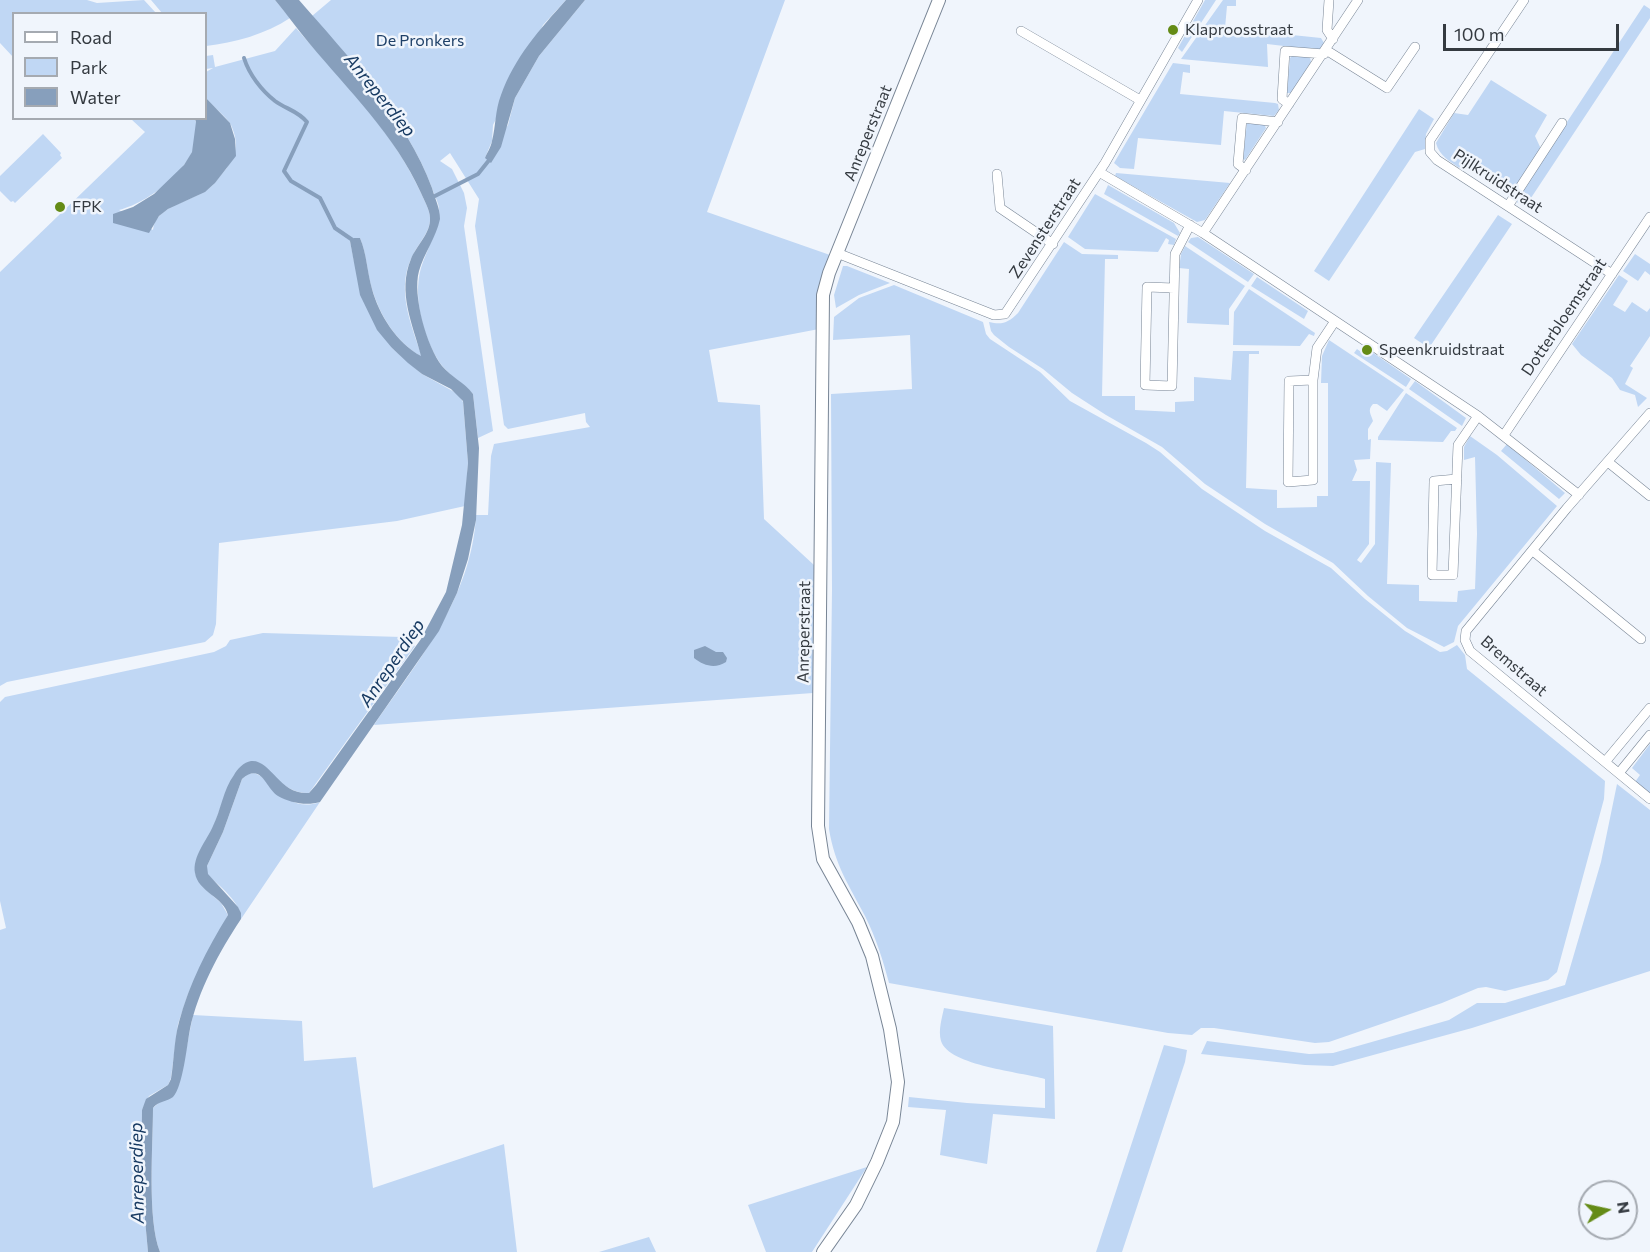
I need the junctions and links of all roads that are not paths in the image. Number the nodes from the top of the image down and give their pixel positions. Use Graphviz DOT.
graph roads {
  1 [pos="939,0"];
  2 [pos="1329,0"];
  3 [pos="1358,0"];
  4 [pos="1524,0"];
  5 [pos="1196,1"];
  6 [pos="1022,31"];
  7 [pos="1333,39"];
  8 [pos="1415,47"];
  9 [pos="1325,52"];
  10 [pos="1140,100"];
  11 [pos="1289,104"];
  12 [pos="1278,122"];
  13 [pos="1563,123"];
  14 [pos="1246,170"];
  15 [pos="1099,172"];
  16 [pos="996,174"];
  17 [pos="1508,206"];
  18 [pos="1650,217"];
  19 [pos="1190,225"];
  20 [pos="1203,233"];
  21 [pos="1053,244"];
  22 [pos="837,253"];
  23 [pos="1612,274"];
  24 [pos="1174,288"];
  25 [pos="1335,321"];
  26 [pos="1313,380"];
  27 [pos="1650,413"];
  28 [pos="1478,416"];
  29 [pos="1504,435"];
  30 [pos="1608,462"];
  31 [pos="1457,479"];
  32 [pos="1579,495"];
  33 [pos="1650,496"];
  34 [pos="1533,551"];
  35 [pos="1641,639"];
  36 [pos="1650,708"];
  37 [pos="1650,735"];
  38 [pos="1605,762"];
  39 [pos="1619,773"];
  40 [pos="1650,799"];
  41 [pos="823,1252"];
  1 -- 22 [label="street, Anreperstraat"];
  2 -- 7 [label="street"];
  3 -- 7 [label="street"];
  4 -- 17 [label="street, Pijlkruidstraat"];
  5 -- 10 [label="street, Zevensterstraat"];
  6 -- 10 [label="street"];
  7 -- 9 [label="street"];
  8 -- 9 [label="street"];
  9 -- 11 [label="street"];
  9 -- 11 [label="street"];
  10 -- 15 [label="street, Zevensterstraat"];
  11 -- 12 [label="street"];
  12 -- 14 [label="street"];
  12 -- 14 [label="street"];
  13 -- 17 [label="street"];
  14 -- 20 [label="street"];
  15 -- 19 [label="street"];
  15 -- 21 [label="street, Zevensterstraat"];
  16 -- 21 [label="street"];
  17 -- 23 [label="street, Pijlkruidstraat"];
  18 -- 23 [label="street, Dotterbloemstraat"];
  19 -- 20 [label="street"];
  19 -- 24 [label="street"];
  20 -- 25 [label="street"];
  21 -- 22 [label="street, Zevensterstraat"];
  22 -- 41 [label="street, Anreperstraat"];
  23 -- 29 [label="street, Dotterbloemstraat"];
  24 -- 24 [label="street"];
  25 -- 26 [label="street"];
  25 -- 28 [label="street"];
  26 -- 26 [label="street"];
  27 -- 30 [label="street, Bremstraat"];
  28 -- 29 [label="street"];
  28 -- 31 [label="street"];
  29 -- 32 [label="street"];
  30 -- 32 [label="street, Bremstraat"];
  30 -- 33 [label="street"];
  31 -- 31 [label="street"];
  32 -- 34 [label="street, Bremstraat"];
  34 -- 35 [label="street"];
  34 -- 38 [label="street, Bremstraat"];
  36 -- 38 [label="street"];
  37 -- 39 [label="street"];
  38 -- 39 [label="street, Bremstraat"];
  39 -- 40 [label="street, Bremstraat"];
}
